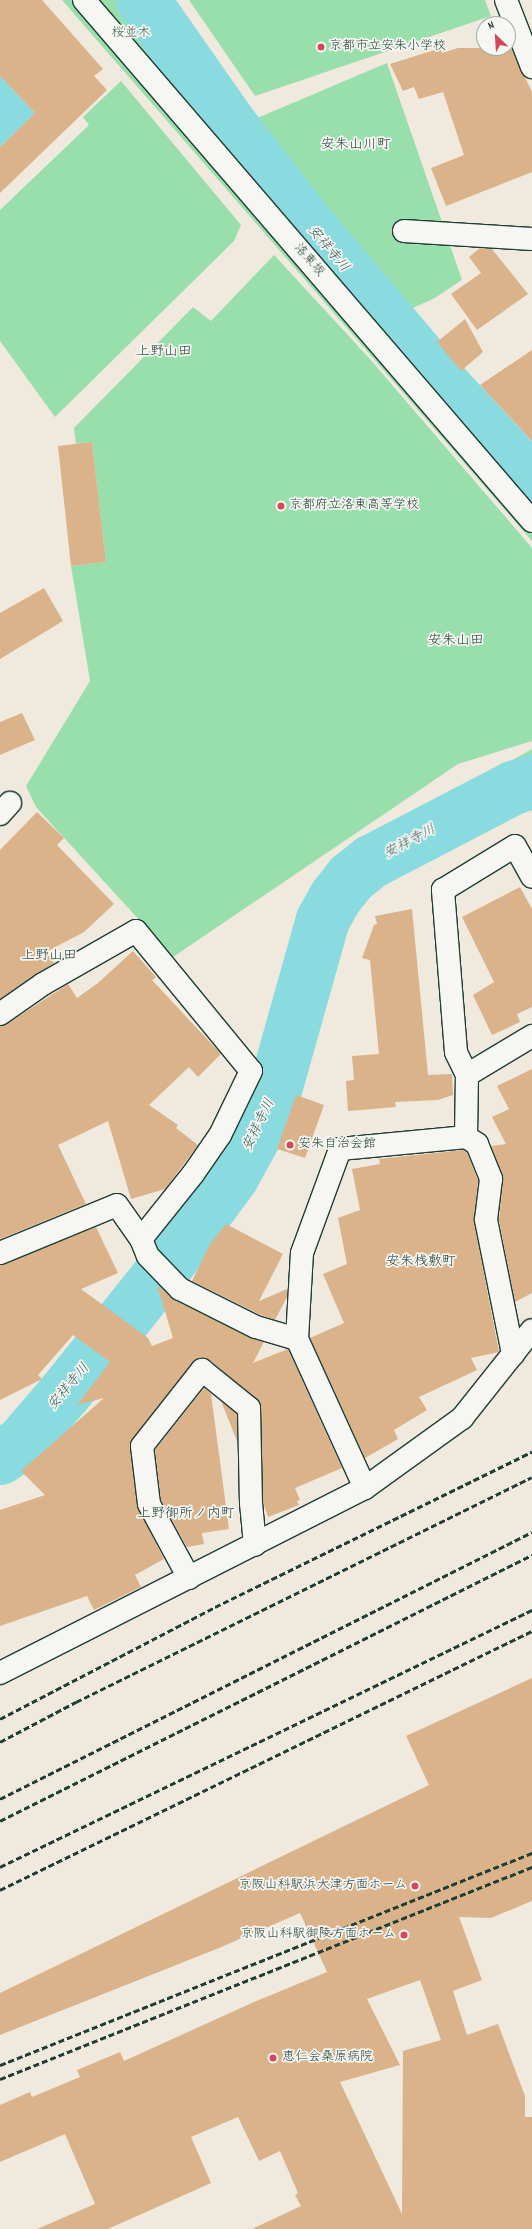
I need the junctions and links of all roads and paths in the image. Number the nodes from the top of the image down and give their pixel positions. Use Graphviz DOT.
graph roads {
  1 [pos="84,0"];
  2 [pos="506,0"];
  3 [pos="532,67"];
  4 [pos="404,231"];
  5 [pos="532,239"];
  6 [pos="532,521"];
  7 [pos="532,877"];
  8 [pos="0,1014"];
  9 [pos="532,1036"];
  10 [pos="467,1075"];
  11 [pos="466,1137"];
  12 [pos="144,1247"];
  13 [pos="0,1253"];
  14 [pos="532,1330"];
  15 [pos="297,1339"];
  16 [pos="513,1354"];
  17 [pos="365,1488"];
  18 [pos="255,1545"];
  19 [pos="189,1578"];
  20 [pos="0,1673"];
  1 -- 6 [label="street, 洛東坂"];
  2 -- 3 [label="street"];
  4 -- 5 [label="street"];
  7 -- 10 [label="street"];
  8 -- 12 [label="street"];
  9 -- 10 [label="street"];
  10 -- 11 [label="street"];
  11 -- 15 [label="street"];
  11 -- 16 [label="street"];
  12 -- 13 [label="street"];
  12 -- 15 [label="street"];
  14 -- 16 [label="street"];
  15 -- 17 [label="street"];
  16 -- 17 [label="street"];
  17 -- 18 [label="street"];
  18 -- 19 [label="street"];
  18 -- 19 [label="street"];
  19 -- 20 [label="street"];
}
